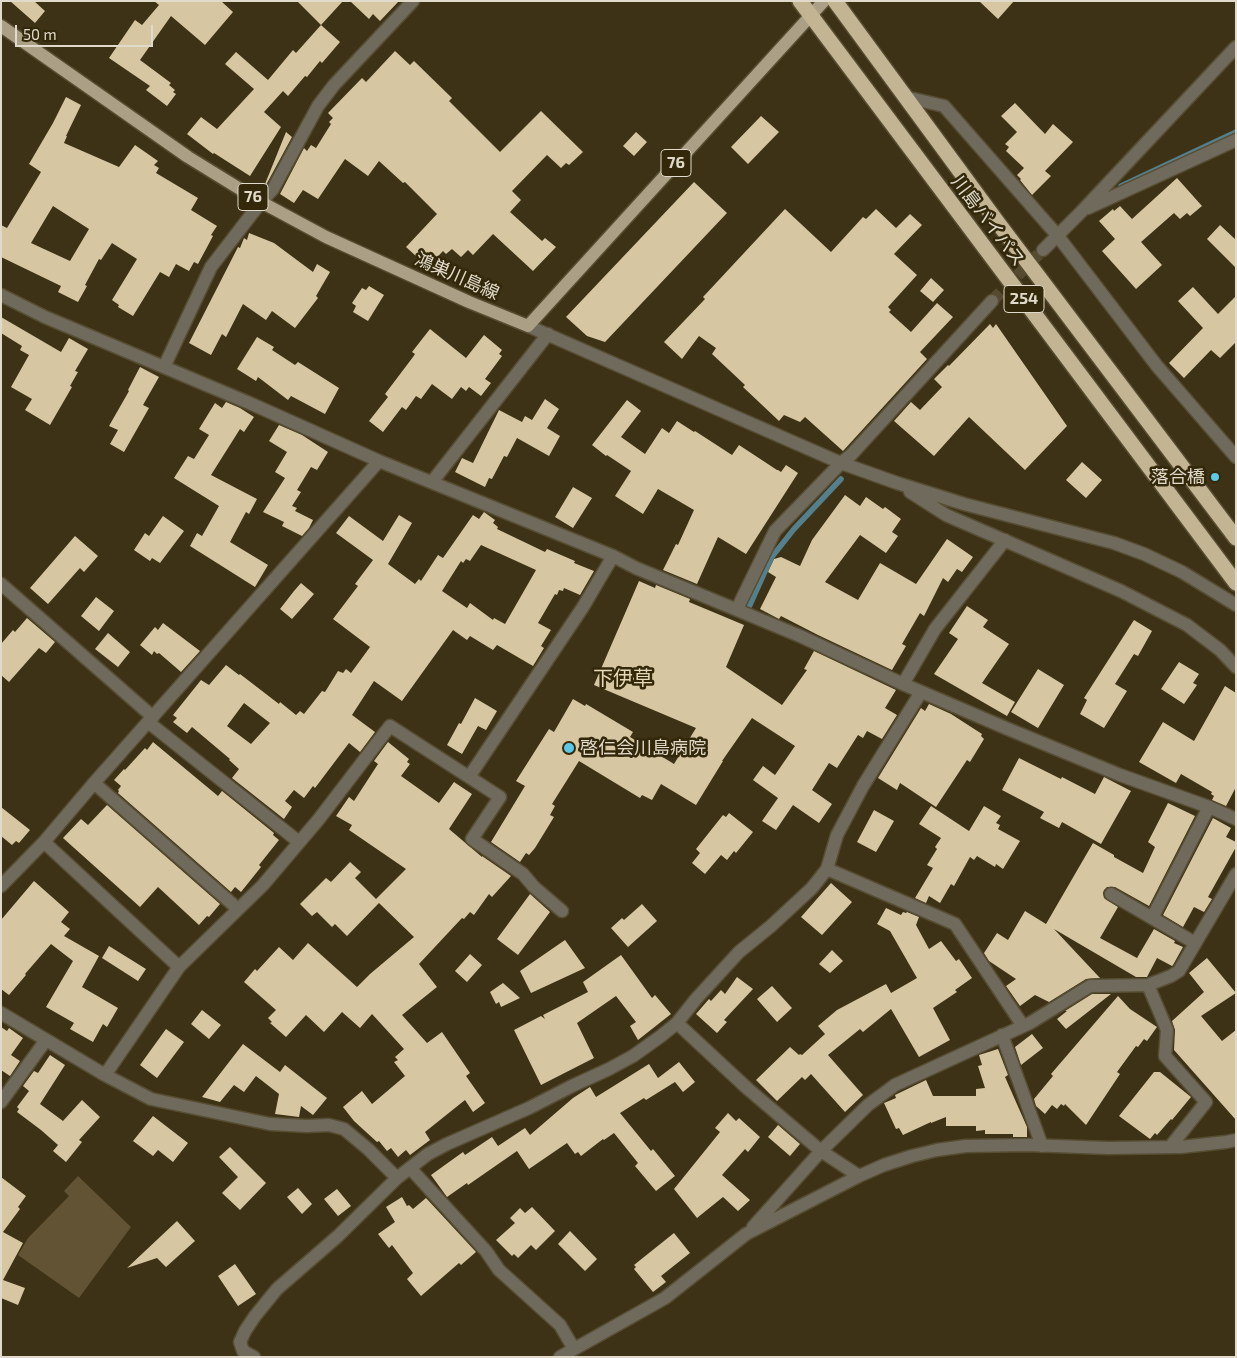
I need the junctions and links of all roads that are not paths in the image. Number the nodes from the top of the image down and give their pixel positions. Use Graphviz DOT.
graph roads {
  1 [pos="414,1"];
  2 [pos="800,1"];
  3 [pos="824,1"];
  4 [pos="835,1"];
  5 [pos="811,16"];
  6 [pos="1,26"];
  7 [pos="1236,47"];
  8 [pos="905,96"];
  9 [pos="1236,140"];
  10 [pos="261,202"];
  11 [pos="1082,211"];
  12 [pos="1057,235"];
  13 [pos="1043,250"];
  14 [pos="1,295"];
  15 [pos="992,301"];
  16 [pos="528,326"];
  17 [pos="548,334"];
  18 [pos="164,367"];
  19 [pos="1236,457"];
  20 [pos="380,461"];
  21 [pos="841,463"];
  22 [pos="432,482"];
  23 [pos="897,483"];
  24 [pos="1236,538"];
  25 [pos="1005,540"];
  26 [pos="613,556"];
  27 [pos="1236,583"];
  28 [pos="1,584"];
  29 [pos="1236,605"];
  30 [pos="737,609"];
  31 [pos="1236,667"];
  32 [pos="903,684"];
  33 [pos="921,692"];
  34 [pos="151,719"];
  35 [pos="469,777"];
  36 [pos="94,783"];
  37 [pos="1209,807"];
  38 [pos="1236,818"];
  39 [pos="44,842"];
  40 [pos="299,842"];
  41 [pos="827,869"];
  42 [pos="1236,874"];
  43 [pos="1,886"];
  44 [pos="1110,894"];
  45 [pos="238,909"];
  46 [pos="562,911"];
  47 [pos="1152,918"];
  48 [pos="1195,943"];
  49 [pos="179,967"];
  50 [pos="1148,986"];
  51 [pos="1,1013"];
  52 [pos="677,1023"];
  53 [pos="1023,1026"];
  54 [pos="1002,1035"];
  55 [pos="46,1040"];
  56 [pos="106,1075"];
  57 [pos="1,1102"];
  58 [pos="1236,1140"];
  59 [pos="1042,1146"];
  60 [pos="1170,1147"];
  61 [pos="821,1150"];
  62 [pos="410,1168"];
  63 [pos="859,1176"];
  64 [pos="397,1178"];
  65 [pos="746,1234"];
  66 [pos="574,1349"];
  67 [pos="254,1357"];
  68 [pos="560,1357"];
  1 -- 10 [label="street"];
  2 -- 5 [label="highway, 川島バイパス / 254"];
  3 -- 5 [label="main road, 76"];
  4 -- 8 [label="highway, 川島バイパス / 254"];
  5 -- 16 [label="main road, 76"];
  5 -- 27 [label="highway, 川島バイパス / 254"];
  6 -- 10 [label="main road, 鴻巣川島線 / 76"];
  7 -- 11 [label="street"];
  8 -- 12 [label="street"];
  8 -- 24 [label="highway, 川島バイパス / 254"];
  9 -- 11 [label="street"];
  10 -- 16 [label="main road, 鴻巣川島線 / 76"];
  10 -- 18 [label="street"];
  11 -- 12 [label="street"];
  12 -- 13 [label="street"];
  12 -- 19 [label="street"];
  14 -- 18 [label="street"];
  15 -- 21 [label="street"];
  16 -- 17 [label="street"];
  17 -- 21 [label="street"];
  17 -- 22 [label="street"];
  18 -- 20 [label="street"];
  20 -- 22 [label="street"];
  20 -- 34 [label="street"];
  21 -- 23 [label="street"];
  21 -- 30 [label="street"];
  22 -- 26 [label="street"];
  23 -- 25 [label="street"];
  23 -- 29 [label="street"];
  25 -- 31 [label="street"];
  25 -- 32 [label="street"];
  26 -- 30 [label="street"];
  26 -- 35 [label="street"];
  28 -- 34 [label="street"];
  30 -- 32 [label="street"];
  32 -- 33 [label="street"];
  33 -- 37 [label="street"];
  33 -- 41 [label="street"];
  34 -- 36 [label="street"];
  34 -- 40 [label="street"];
  35 -- 40 [label="street"];
  35 -- 46 [label="street"];
  36 -- 39 [label="street"];
  36 -- 45 [label="street"];
  37 -- 38 [label="street"];
  37 -- 47 [label="street"];
  39 -- 43 [label="street"];
  39 -- 49 [label="street"];
  40 -- 45 [label="street"];
  41 -- 52 [label="street"];
  41 -- 53 [label="street"];
  42 -- 48 [label="street"];
  44 -- 47 [label="street"];
  45 -- 49 [label="street"];
  47 -- 48 [label="street"];
  48 -- 50 [label="street"];
  49 -- 56 [label="street"];
  50 -- 53 [label="street"];
  50 -- 60 [label="street"];
  51 -- 55 [label="street"];
  52 -- 61 [label="street"];
  52 -- 62 [label="street"];
  53 -- 54 [label="street"];
  54 -- 59 [label="street"];
  54 -- 61 [label="street"];
  55 -- 56 [label="street"];
  55 -- 57 [label="street"];
  56 -- 64 [label="street"];
  58 -- 60 [label="street"];
  59 -- 60 [label="street"];
  59 -- 63 [label="street"];
  61 -- 63 [label="street"];
  61 -- 65 [label="street"];
  62 -- 64 [label="street"];
  62 -- 66 [label="street"];
  63 -- 65 [label="street"];
  64 -- 67 [label="street"];
  65 -- 66 [label="street"];
  66 -- 68 [label="street"];
}
